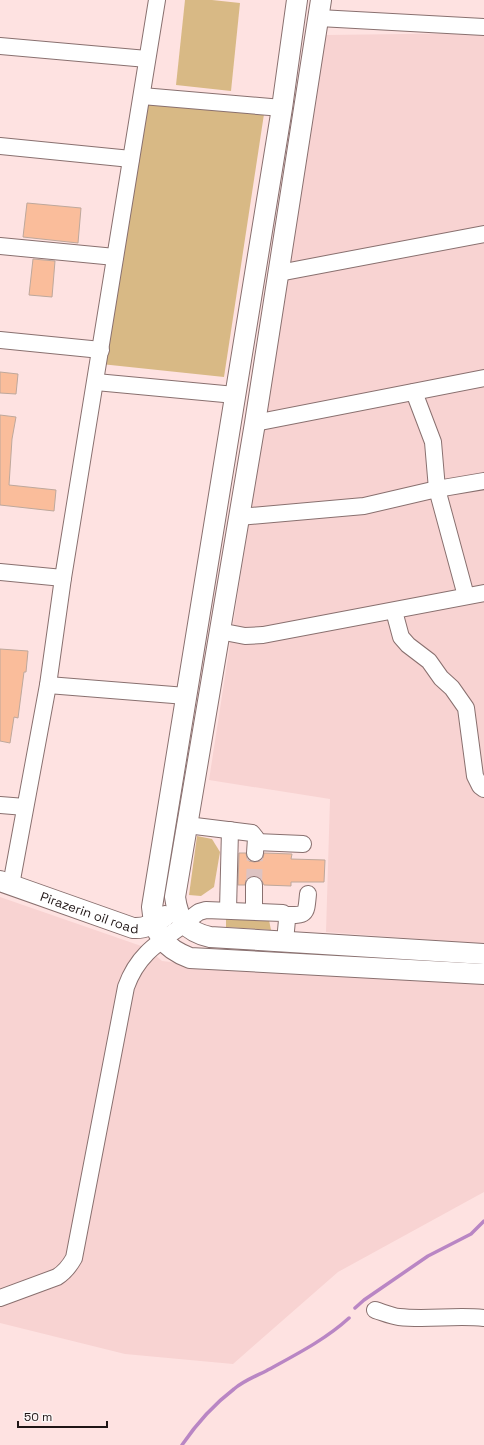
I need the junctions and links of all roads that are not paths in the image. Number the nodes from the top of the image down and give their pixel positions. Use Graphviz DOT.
graph roads {
  1 [pos="157,0"];
  2 [pos="296,0"];
  3 [pos="320,9"];
  4 [pos="484,27"];
  5 [pos="0,49"];
  6 [pos="147,59"];
  7 [pos="142,96"];
  8 [pos="282,108"];
  9 [pos="0,146"];
  10 [pos="131,159"];
  11 [pos="484,234"];
  12 [pos="0,246"];
  13 [pos="115,257"];
  14 [pos="279,272"];
  15 [pos="0,340"];
  16 [pos="101,350"];
  17 [pos="484,378"];
  18 [pos="96,382"];
  19 [pos="414,392"];
  20 [pos="235,395"];
  21 [pos="255,423"];
  22 [pos="484,481"];
  23 [pos="437,489"];
  24 [pos="239,517"];
  25 [pos="0,572"];
  26 [pos="63,578"];
  27 [pos="484,593"];
  28 [pos="466,596"];
  29 [pos="394,611"];
  30 [pos="219,631"];
  31 [pos="48,685"];
  32 [pos="186,696"];
  33 [pos="484,789"];
  34 [pos="0,805"];
  35 [pos="25,807"];
  36 [pos="187,825"];
  37 [pos="230,830"];
  38 [pos="303,844"];
  39 [pos="6,883"];
  40 [pos="254,885"];
  41 [pos="308,894"];
  42 [pos="228,910"];
  43 [pos="254,911"];
  44 [pos="285,915"];
  45 [pos="180,916"];
  46 [pos="158,932"];
  47 [pos="285,942"];
  48 [pos="484,954"];
  49 [pos="484,974"];
  50 [pos="0,1298"];
  51 [pos="375,1310"];
  52 [pos="484,1318"];
  1 -- 6 [label="street"];
  2 -- 8 [label="main road"];
  3 -- 4 [label="street"];
  3 -- 14 [label="main road"];
  5 -- 6 [label="street"];
  6 -- 7 [label="street"];
  7 -- 8 [label="street"];
  7 -- 10 [label="street"];
  8 -- 20 [label="main road"];
  9 -- 10 [label="street"];
  10 -- 13 [label="street"];
  11 -- 14 [label="street"];
  12 -- 13 [label="street"];
  13 -- 16 [label="street"];
  14 -- 21 [label="main road"];
  15 -- 16 [label="street"];
  16 -- 18 [label="street"];
  17 -- 19 [label="street"];
  18 -- 20 [label="street"];
  18 -- 26 [label="street"];
  19 -- 21 [label="street"];
  19 -- 23 [label="street"];
  20 -- 32 [label="main road"];
  21 -- 24 [label="main road"];
  22 -- 23 [label="street"];
  23 -- 24 [label="street"];
  23 -- 28 [label="street"];
  24 -- 30 [label="main road"];
  25 -- 26 [label="street"];
  26 -- 31 [label="street"];
  27 -- 28 [label="street"];
  28 -- 29 [label="street"];
  29 -- 30 [label="street"];
  29 -- 33 [label="street"];
  30 -- 36 [label="main road"];
  31 -- 32 [label="street"];
  31 -- 35 [label="street"];
  32 -- 46 [label="main road"];
  34 -- 35 [label="street"];
  35 -- 39 [label="street"];
  36 -- 37 [label="street"];
  36 -- 45 [label="main road"];
  37 -- 38 [label="street"];
  37 -- 42 [label="street"];
  39 -- 46 [label="main road, Pirazerin oil road"];
  40 -- 43 [label="street"];
  41 -- 44 [label="street"];
  42 -- 43 [label="street"];
  42 -- 45 [label="street"];
  43 -- 44 [label="street"];
  44 -- 47 [label="street"];
  45 -- 46 [label="main road, Pirazerin oil road"];
  45 -- 47 [label="main road"];
  46 -- 49 [label="main road"];
  46 -- 50 [label="street"];
  47 -- 48 [label="main road"];
  51 -- 52 [label="street"];
}
